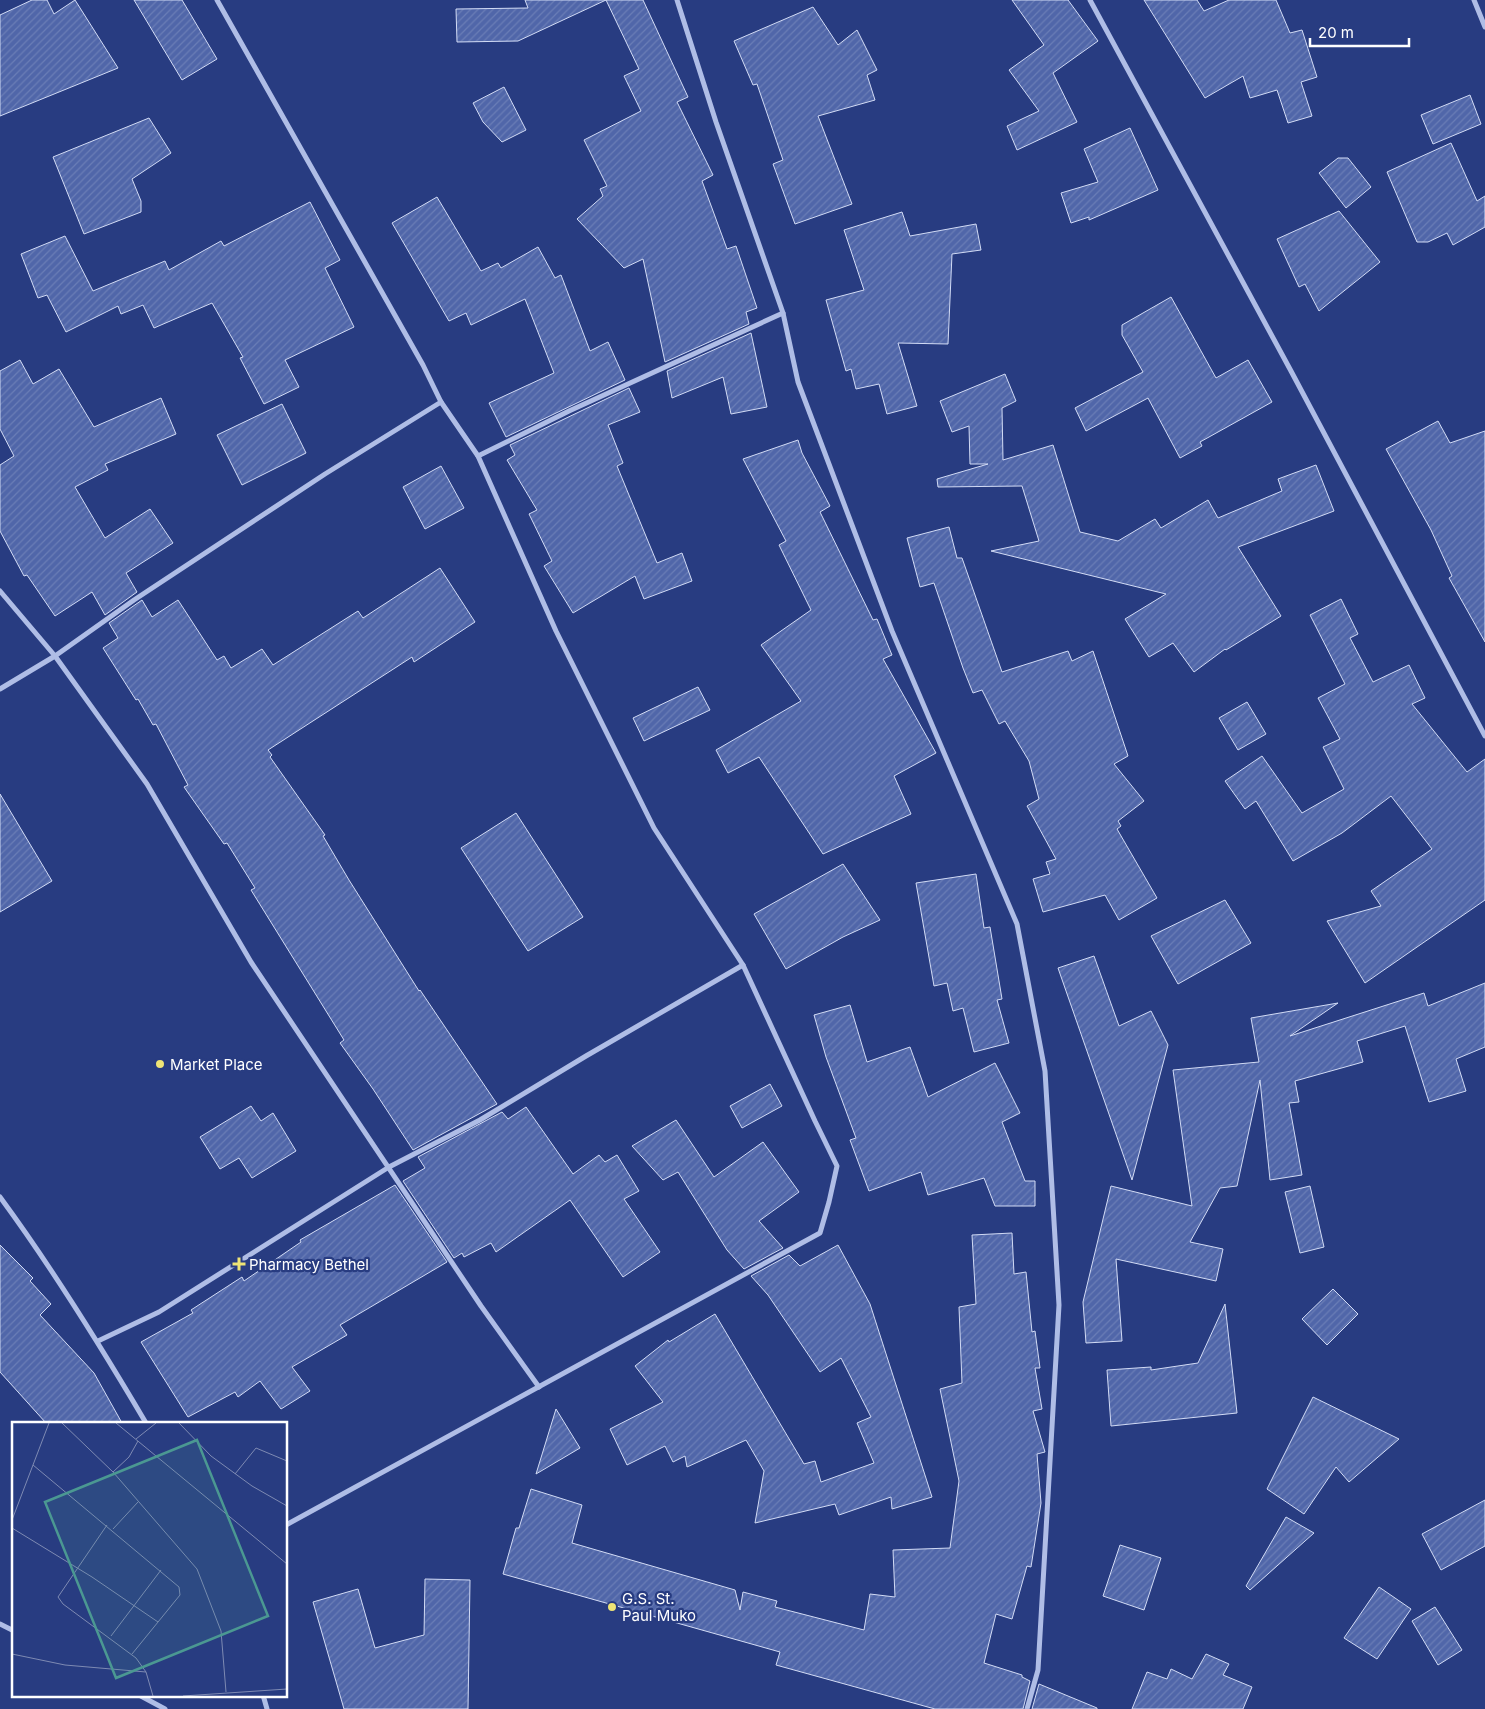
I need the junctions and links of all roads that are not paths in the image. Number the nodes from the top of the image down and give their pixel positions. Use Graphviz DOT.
graph roads {
  1 [pos="217,0"];
  2 [pos="677,0"];
  3 [pos="1090,0"];
  4 [pos="1474,0"];
  5 [pos="1485,27"];
  6 [pos="783,313"];
  7 [pos="441,402"];
  8 [pos="478,456"];
  9 [pos="0,591"];
  10 [pos="55,656"];
  11 [pos="0,689"];
  12 [pos="1485,736"];
  13 [pos="742,965"];
  14 [pos="389,1166"];
  15 [pos="0,1197"];
  16 [pos="98,1342"];
  17 [pos="539,1387"];
  18 [pos="145,1422"];
  19 [pos="288,1525"];
  20 [pos="0,1624"];
  21 [pos="12,1630"];
  22 [pos="141,1696"];
  23 [pos="263,1696"];
  24 [pos="165,1709"];
  25 [pos="267,1709"];
  26 [pos="1027,1709"];
  1 -- 7 [label="street"];
  2 -- 6 [label="street"];
  3 -- 12 [label="street"];
  4 -- 5 [label="street"];
  6 -- 8 [label="street"];
  6 -- 26 [label="street"];
  7 -- 8 [label="street"];
  7 -- 10 [label="street"];
  8 -- 13 [label="street"];
  9 -- 10 [label="street"];
  10 -- 11 [label="street"];
  10 -- 14 [label="street"];
  13 -- 14 [label="street"];
  13 -- 17 [label="street"];
  14 -- 16 [label="street"];
  14 -- 17 [label="street"];
  15 -- 16 [label="street"];
  16 -- 18 [label="street"];
  17 -- 19 [label="street"];
  20 -- 21 [label="street"];
  22 -- 24 [label="street"];
  23 -- 25 [label="street"];
}
